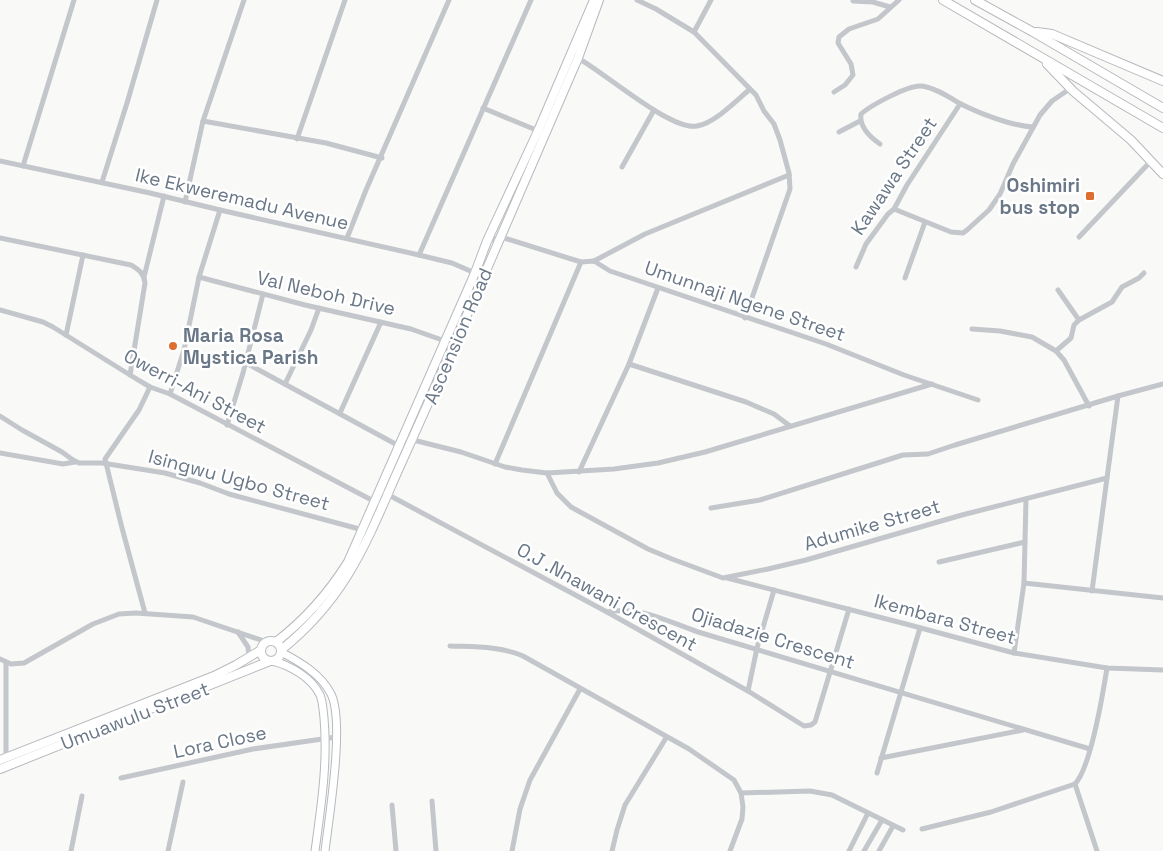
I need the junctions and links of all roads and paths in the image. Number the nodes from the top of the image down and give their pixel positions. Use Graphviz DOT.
graph roads {
  1 [pos="73,0"];
  2 [pos="157,0"];
  3 [pos="244,0"];
  4 [pos="345,0"];
  5 [pos="449,0"];
  6 [pos="531,0"];
  7 [pos="594,0"];
  8 [pos="599,0"];
  9 [pos="637,0"];
  10 [pos="711,0"];
  11 [pos="899,0"];
  12 [pos="943,0"];
  13 [pos="975,0"];
  14 [pos="853,1"];
  15 [pos="890,8"];
  16 [pos="694,32"];
  17 [pos="1034,32"];
  18 [pos="575,57"];
  19 [pos="1040,57"];
  20 [pos="1163,81"];
  21 [pos="1071,88"];
  22 [pos="750,89"];
  23 [pos="834,92"];
  24 [pos="960,104"];
  25 [pos="483,108"];
  26 [pos="1163,108"];
  27 [pos="654,110"];
  28 [pos="203,121"];
  29 [pos="860,121"];
  30 [pos="1032,127"];
  31 [pos="1163,128"];
  32 [pos="541,132"];
  33 [pos="839,132"];
  34 [pos="297,138"];
  35 [pos="880,144"];
  36 [pos="382,158"];
  37 [pos="1151,160"];
  38 [pos="0,161"];
  39 [pos="23,166"];
  40 [pos="622,168"];
  41 [pos="1163,174"];
  42 [pos="789,176"];
  43 [pos="102,182"];
  44 [pos="164,196"];
  45 [pos="185,202"];
  46 [pos="894,209"];
  47 [pos="220,210"];
  48 [pos="925,222"];
  49 [pos="500,237"];
  50 [pos="1079,237"];
  51 [pos="0,238"];
  52 [pos="347,238"];
  53 [pos="487,241"];
  54 [pos="83,254"];
  55 [pos="419,255"];
  56 [pos="594,261"];
  57 [pos="582,262"];
  58 [pos="856,267"];
  59 [pos="475,273"];
  60 [pos="1144,273"];
  61 [pos="144,277"];
  62 [pos="199,277"];
  63 [pos="905,278"];
  64 [pos="658,288"];
  65 [pos="1058,290"];
  66 [pos="263,294"];
  67 [pos="319,308"];
  68 [pos="0,310"];
  69 [pos="745,318"];
  70 [pos="1079,320"];
  71 [pos="381,322"];
  72 [pos="972,329"];
  73 [pos="66,335"];
  74 [pos="445,341"];
  75 [pos="1056,351"];
  76 [pos="246,363"];
  77 [pos="629,364"];
  78 [pos="130,375"];
  79 [pos="285,384"];
  80 [pos="932,384"];
  81 [pos="1163,384"];
  82 [pos="150,387"];
  83 [pos="170,394"];
  84 [pos="1118,396"];
  85 [pos="978,400"];
  86 [pos="1089,406"];
  87 [pos="340,413"];
  88 [pos="0,416"];
  89 [pos="227,425"];
  90 [pos="790,426"];
  91 [pos="404,436"];
  92 [pos="412,440"];
  93 [pos="400,446"];
  94 [pos="408,450"];
  95 [pos="0,452"];
  96 [pos="76,462"];
  97 [pos="105,464"];
  98 [pos="495,464"];
  99 [pos="547,472"];
  100 [pos="579,472"];
  101 [pos="1107,478"];
  102 [pos="384,492"];
  103 [pos="1026,499"];
  104 [pos="379,505"];
  105 [pos="711,508"];
  106 [pos="364,530"];
  107 [pos="1025,542"];
  108 [pos="939,562"];
  109 [pos="723,578"];
  110 [pos="1024,584"];
  111 [pos="774,590"];
  112 [pos="1092,591"];
  113 [pos="1163,597"];
  114 [pos="849,610"];
  115 [pos="606,612"];
  116 [pos="145,613"];
  117 [pos="920,628"];
  118 [pos="237,632"];
  119 [pos="267,642"];
  120 [pos="276,642"];
  121 [pos="450,646"];
  122 [pos="757,648"];
  123 [pos="261,650"];
  124 [pos="281,651"];
  125 [pos="1014,653"];
  126 [pos="249,658"];
  127 [pos="0,659"];
  128 [pos="271,661"];
  129 [pos="6,663"];
  130 [pos="1107,668"];
  131 [pos="1163,670"];
  132 [pos="830,671"];
  133 [pos="580,689"];
  134 [pos="748,691"];
  135 [pos="901,692"];
  136 [pos="1024,730"];
  137 [pos="336,737"];
  138 [pos="326,738"];
  139 [pos="666,738"];
  140 [pos="1090,749"];
  141 [pos="3,758"];
  142 [pos="881,758"];
  143 [pos="0,769"];
  144 [pos="877,773"];
  145 [pos="121,778"];
  146 [pos="183,782"];
  147 [pos="1075,784"];
  148 [pos="741,792"];
  149 [pos="82,796"];
  150 [pos="432,801"];
  151 [pos="392,805"];
  152 [pos="868,813"];
  153 [pos="882,820"];
  154 [pos="893,826"];
  155 [pos="903,830"];
  156 [pos="922,830"];
  157 [pos="71,851"];
  158 [pos="168,851"];
  159 [pos="315,851"];
  160 [pos="324,851"];
  161 [pos="396,851"];
  162 [pos="436,851"];
  163 [pos="512,851"];
  164 [pos="612,851"];
  165 [pos="730,851"];
  166 [pos="849,851"];
  167 [pos="864,851"];
  168 [pos="879,851"];
  169 [pos="1097,851"];
  1 -- 39 [label="street"];
  2 -- 43 [label="street"];
  3 -- 28 [label="street"];
  4 -- 34 [label="street"];
  5 -- 36 [label="street"];
  6 -- 25 [label="street"];
  7 -- 18 [label="main road, Ascension Road"];
  8 -- 18 [label="main road, Ascension Road"];
  9 -- 16 [label="street"];
  10 -- 16 [label="street"];
  11 -- 15 [label="street"];
  12 -- 19 [label="main road"];
  13 -- 17 [label="main road"];
  14 -- 15 [label="street"];
  15 -- 23 [label="street"];
  16 -- 22 [label="street"];
  17 -- 20 [label="main road"];
  17 -- 26 [label="main road"];
  18 -- 27 [label="street"];
  18 -- 32 [label="main road, Ascension Road"];
  19 -- 21 [label="main road"];
  19 -- 31 [label="main road"];
  21 -- 30 [label="street"];
  21 -- 37 [label="main road"];
  22 -- 27 [label="street"];
  22 -- 42 [label="street"];
  24 -- 29 [label="street"];
  24 -- 30 [label="street"];
  24 -- 46 [label="street, Kawawa Street"];
  25 -- 32 [label="street"];
  25 -- 55 [label="street"];
  27 -- 40 [label="street"];
  28 -- 34 [label="street"];
  28 -- 45 [label="street"];
  29 -- 33 [label="street"];
  29 -- 35 [label="street"];
  30 -- 48 [label="street"];
  32 -- 49 [label="main road, Ascension Road"];
  32 -- 53 [label="main road, Ascension Road"];
  34 -- 36 [label="street"];
  36 -- 52 [label="street"];
  37 -- 41 [label="main road"];
  37 -- 50 [label="street"];
  38 -- 39 [label="street, Ike Ekweremadu Avenue"];
  39 -- 43 [label="street, Ike Ekweremadu Avenue"];
  42 -- 56 [label="street"];
  42 -- 69 [label="street"];
  43 -- 44 [label="street, Ike Ekweremadu Avenue"];
  44 -- 45 [label="street, Ike Ekweremadu Avenue"];
  44 -- 61 [label="street"];
  45 -- 47 [label="street, Ike Ekweremadu Avenue"];
  46 -- 48 [label="street"];
  46 -- 58 [label="street, Kawawa Street"];
  47 -- 52 [label="street, Ike Ekweremadu Avenue"];
  47 -- 62 [label="street"];
  48 -- 63 [label="street"];
  49 -- 53 [label="street"];
  49 -- 57 [label="street"];
  49 -- 92 [label="main road, Ascension Road"];
  51 -- 54 [label="street"];
  52 -- 55 [label="street, Ike Ekweremadu Avenue"];
  53 -- 59 [label="main road, Ascension Road"];
  54 -- 61 [label="street"];
  54 -- 73 [label="street"];
  55 -- 59 [label="street, Ike Ekweremadu Avenue"];
  56 -- 57 [label="street"];
  56 -- 64 [label="street, Umunnaji Ngene Street"];
  57 -- 98 [label="street"];
  59 -- 74 [label="main road, Ascension Road"];
  60 -- 70 [label="street"];
  61 -- 78 [label="street"];
  62 -- 66 [label="street, Val Neboh Drive"];
  62 -- 83 [label="street"];
  64 -- 69 [label="street, Umunnaji Ngene Street"];
  64 -- 77 [label="street"];
  65 -- 70 [label="street"];
  66 -- 67 [label="street, Val Neboh Drive"];
  66 -- 76 [label="street"];
  67 -- 71 [label="street, Val Neboh Drive"];
  67 -- 79 [label="street"];
  68 -- 73 [label="street, Owerri-Ani Street"];
  69 -- 80 [label="street, Umunnaji Ngene Street"];
  70 -- 75 [label="street"];
  71 -- 74 [label="street, Val Neboh Drive"];
  71 -- 87 [label="street"];
  72 -- 75 [label="street"];
  73 -- 78 [label="street, Owerri-Ani Street"];
  74 -- 91 [label="main road, Ascension Road"];
  75 -- 86 [label="street"];
  76 -- 79 [label="street"];
  76 -- 89 [label="street"];
  77 -- 90 [label="street"];
  77 -- 100 [label="street"];
  78 -- 82 [label="street, Owerri-Ani Street"];
  79 -- 87 [label="street"];
  80 -- 85 [label="street, Umunnaji Ngene Street"];
  80 -- 90 [label="street"];
  81 -- 84 [label="street"];
  82 -- 83 [label="street, Owerri-Ani Street"];
  82 -- 97 [label="street"];
  83 -- 89 [label="street, Owerri-Ani Street"];
  84 -- 86 [label="street"];
  84 -- 101 [label="street"];
  86 -- 105 [label="street"];
  87 -- 93 [label="street"];
  88 -- 96 [label="street"];
  89 -- 104 [label="street, Owerri-Ani Street"];
  90 -- 100 [label="street"];
  91 -- 92 [label="street"];
  91 -- 93 [label="main road, Ascension Road"];
  92 -- 94 [label="main road, Ascension Road"];
  92 -- 98 [label="street"];
  93 -- 94 [label="street"];
  93 -- 102 [label="main road, Ascension Road"];
  94 -- 102 [label="main road, Ascension Road"];
  95 -- 96 [label="street, Isingwu Ugbo Street"];
  96 -- 97 [label="street, Isingwu Ugbo Street"];
  97 -- 106 [label="street, Isingwu Ugbo Street"];
  97 -- 116 [label="street"];
  98 -- 99 [label="street"];
  99 -- 100 [label="street"];
  99 -- 109 [label="street"];
  101 -- 103 [label="street, Adumike Street"];
  101 -- 112 [label="street"];
  102 -- 104 [label="main road, Ascension Road"];
  102 -- 115 [label="street, O.J .Nnawani Crescent"];
  103 -- 107 [label="street"];
  103 -- 109 [label="street, Adumike Street"];
  104 -- 106 [label="main road, Ascension Road"];
  104 -- 124 [label="main road, Ascension Road"];
  106 -- 120 [label="main road, Ascension Road"];
  107 -- 108 [label="street"];
  107 -- 110 [label="street"];
  109 -- 111 [label="street, Ikembara Street"];
  110 -- 112 [label="street"];
  110 -- 125 [label="street"];
  111 -- 114 [label="street, Ikembara Street"];
  111 -- 122 [label="street"];
  112 -- 113 [label="street"];
  114 -- 117 [label="street, Ikembara Street"];
  114 -- 132 [label="street"];
  115 -- 122 [label="street, Ojiadazie Crescent"];
  115 -- 134 [label="street, O.J .Nnawani Crescent"];
  116 -- 118 [label="street"];
  116 -- 129 [label="street"];
  117 -- 125 [label="street, Ikembara Street"];
  117 -- 135 [label="street"];
  118 -- 119 [label="street"];
  118 -- 126 [label="street"];
  119 -- 120 [label="main road"];
  119 -- 123 [label="main road"];
  120 -- 124 [label="main road"];
  121 -- 133 [label="street"];
  122 -- 132 [label="street, Ojiadazie Crescent"];
  122 -- 134 [label="street"];
  123 -- 126 [label="main road, Umuawulu Street"];
  123 -- 128 [label="main road"];
  124 -- 128 [label="main road"];
  124 -- 137 [label="main road"];
  125 -- 130 [label="street, Ikembara Street"];
  126 -- 141 [label="main road, Umuawulu Street"];
  127 -- 129 [label="street"];
  128 -- 138 [label="main road"];
  128 -- 143 [label="main road, Umuawulu Street"];
  129 -- 141 [label="street"];
  130 -- 131 [label="street, Ikembara Street"];
  130 -- 140 [label="street"];
  132 -- 134 [label="street, O.J .Nnawani Crescent"];
  132 -- 135 [label="street, Ojiadazie Crescent"];
  133 -- 139 [label="street"];
  133 -- 163 [label="street"];
  135 -- 136 [label="street, Ojiadazie Crescent"];
  135 -- 142 [label="street"];
  136 -- 140 [label="street, Ojiadazie Crescent"];
  136 -- 142 [label="street"];
  137 -- 138 [label="street, Lora Close"];
  137 -- 160 [label="main road"];
  138 -- 145 [label="street, Lora Close"];
  138 -- 159 [label="main road"];
  139 -- 148 [label="street"];
  139 -- 164 [label="street"];
  140 -- 147 [label="street"];
  142 -- 144 [label="street"];
  146 -- 158 [label="street"];
  147 -- 156 [label="street"];
  147 -- 169 [label="street"];
  148 -- 152 [label="street"];
  148 -- 165 [label="street"];
  149 -- 157 [label="street"];
  150 -- 162 [label="street"];
  151 -- 161 [label="street"];
  152 -- 153 [label="street"];
  152 -- 166 [label="street"];
  153 -- 154 [label="street"];
  153 -- 167 [label="street"];
  154 -- 155 [label="street"];
  154 -- 168 [label="street"];
}
